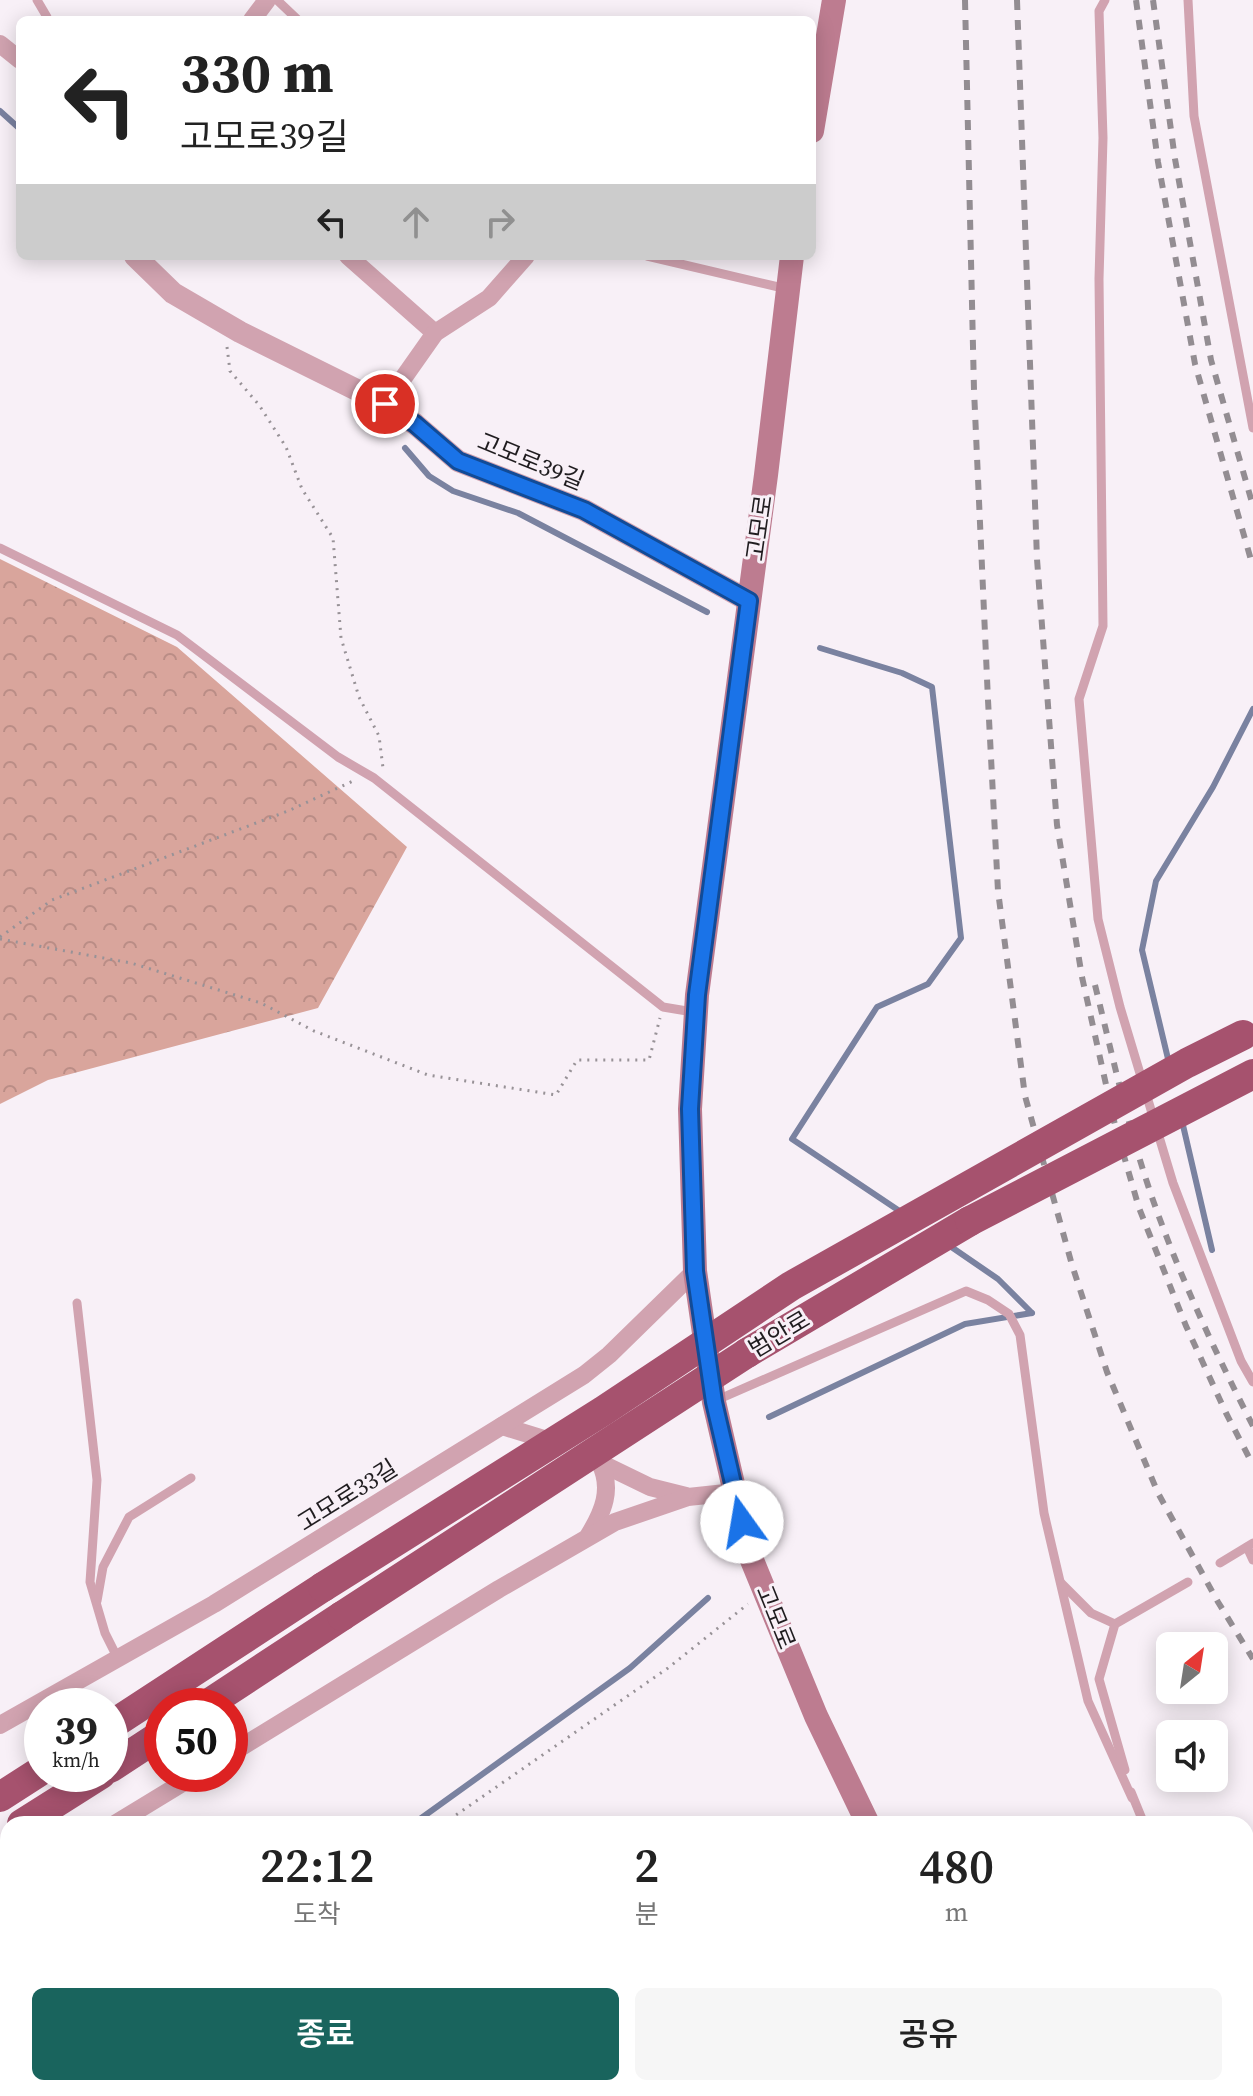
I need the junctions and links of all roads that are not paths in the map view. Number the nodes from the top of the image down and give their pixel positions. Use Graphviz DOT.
graph roads {
  1 [pos="277,0"];
  2 [pos="834,0"];
  3 [pos="1105,0"];
  4 [pos="1188,0"];
  5 [pos="294,16"];
  6 [pos="816,107"];
  7 [pos="139,260"];
  8 [pos="353,260"];
  9 [pos="522,260"];
  10 [pos="664,260"];
  11 [pos="791,260"];
  12 [pos="787,289"];
  13 [pos="435,333"];
  14 [pos="385,404"];
  15 [pos="1253,428"];
  16 [pos="0,548"];
  17 [pos="749,601"];
  18 [pos="696,1012"];
  19 [pos="1248,1032"];
  20 [pos="1253,1074"];
  21 [pos="695,1271"];
  22 [pos="77,1303"];
  23 [pos="1253,1382"];
  24 [pos="714,1402"];
  25 [pos="502,1426"];
  26 [pos="600,1463"];
  27 [pos="191,1478"];
  28 [pos="735,1492"];
  29 [pos="688,1497"];
  30 [pos="587,1538"];
  31 [pos="1250,1545"];
  32 [pos="1253,1560"];
  33 [pos="1220,1563"];
  34 [pos="1059,1580"];
  35 [pos="1188,1582"];
  36 [pos="97,1605"];
  37 [pos="1115,1624"];
  38 [pos="118,1659"];
  39 [pos="232,1688"];
  40 [pos="128,1714"];
  41 [pos="0,1725"];
  42 [pos="248,1743"];
  43 [pos="24,1782"];
  44 [pos="73,1792"];
  45 [pos="167,1792"];
  46 [pos="0,1797"];
  47 [pos="1132,1798"];
  48 [pos="35,1816"];
  49 [pos="128,1816"];
  50 [pos="864,1816"];
  51 [pos="1140,1816"];
  1 -- 5 [label="lane"];
  2 -- 6 [label="main road"];
  3 -- 23 [label="lane"];
  4 -- 15 [label="lane"];
  7 -- 14 [label="street, 고모로39길"];
  8 -- 13 [label="street"];
  9 -- 13 [label="street"];
  10 -- 12 [label="lane"];
  11 -- 12 [label="main road, 고모로"];
  12 -- 17 [label="main road, 고모로"];
  13 -- 14 [label="street"];
  14 -- 17 [label="street, 고모로39길"];
  16 -- 18 [label="lane"];
  17 -- 18 [label="main road, 고모로"];
  18 -- 21 [label="main road, 고모로"];
  19 -- 40 [label="highway, 범안로, bridge"];
  20 -- 39 [label="highway, 범안로, bridge"];
  21 -- 24 [label="main road, 고모로"];
  21 -- 25 [label="street, 고모로33길"];
  22 -- 36 [label="lane"];
  24 -- 28 [label="main road, 고모로"];
  24 -- 34 [label="lane"];
  25 -- 26 [label="street"];
  25 -- 38 [label="street, 고모로33길"];
  26 -- 29 [label="street"];
  26 -- 30 [label="street"];
  27 -- 36 [label="lane"];
  28 -- 29 [label="street"];
  28 -- 50 [label="main road, 고모로"];
  29 -- 30 [label="street"];
  30 -- 42 [label="street"];
  31 -- 32 [label="lane"];
  31 -- 33 [label="lane"];
  34 -- 37 [label="lane"];
  34 -- 47 [label="lane"];
  35 -- 37 [label="lane"];
  36 -- 38 [label="lane"];
  37 -- 47 [label="lane"];
  38 -- 41 [label="street, 고모로33길"];
  43 -- 46 [label="highway"];
  44 -- 48 [label="highway"];
  45 -- 49 [label="street"];
  47 -- 51 [label="lane"];
}
